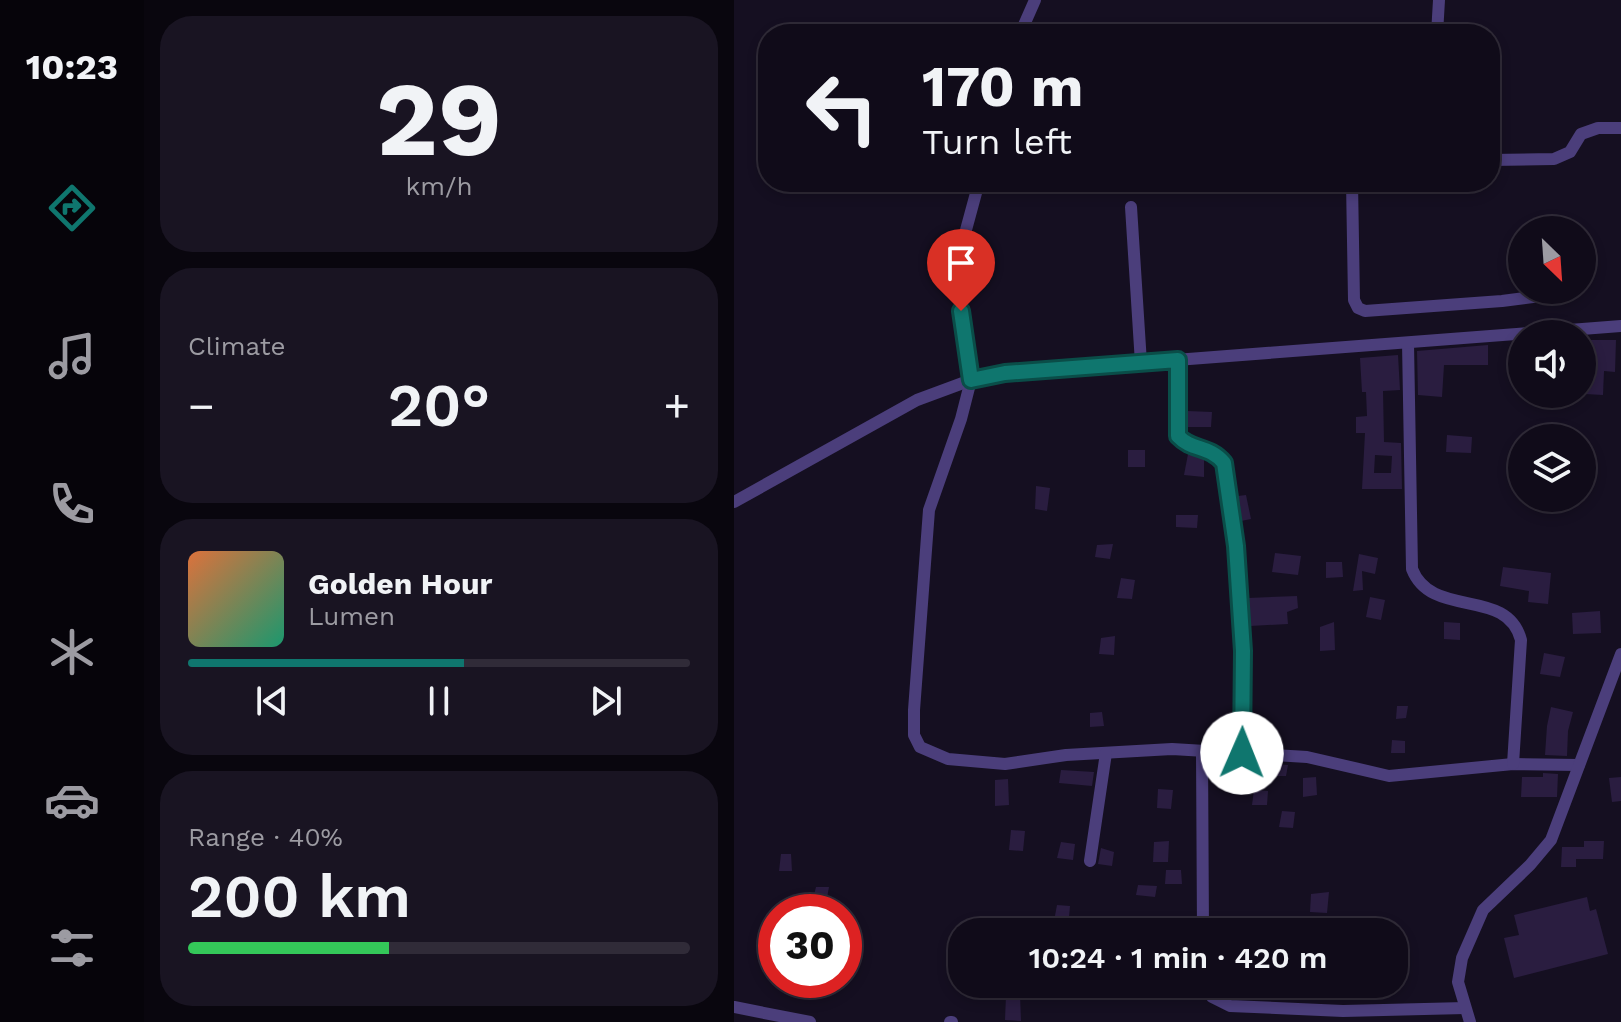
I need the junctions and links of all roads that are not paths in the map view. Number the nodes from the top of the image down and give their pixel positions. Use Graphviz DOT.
graph roads {
  1 [pos="1035,0"];
  2 [pos="1439,0"];
  3 [pos="1024,24"];
  4 [pos="1438,24"];
  5 [pos="1621,128"];
  6 [pos="1500,160"];
  7 [pos="976,192"];
  8 [pos="1352,192"];
  9 [pos="1131,207"];
  10 [pos="1508,299"];
  11 [pos="1621,326"];
  12 [pos="1408,343"];
  13 [pos="1178,360"];
  14 [pos="1141,363"];
  15 [pos="971,380"];
  16 [pos="734,502"];
  17 [pos="1621,654"];
  18 [pos="1202,751"];
  19 [pos="1106,753"];
  20 [pos="1242,753"];
  21 [pos="1513,764"];
  22 [pos="1579,765"];
  23 [pos="1090,861"];
  24 [pos="1203,918"];
  25 [pos="1214,998"];
  26 [pos="734,1007"];
  27 [pos="1465,1008"];
  28 [pos="810,1022"];
  29 [pos="1470,1022"];
  1 -- 3 [label="street"];
  2 -- 4 [label="street"];
  5 -- 6 [label="street"];
  7 -- 15 [label="street"];
  8 -- 10 [label="street"];
  9 -- 14 [label="street"];
  11 -- 12 [label="street"];
  12 -- 13 [label="street"];
  12 -- 21 [label="street"];
  13 -- 14 [label="street"];
  13 -- 20 [label="street"];
  14 -- 15 [label="street"];
  15 -- 16 [label="street"];
  15 -- 19 [label="street"];
  17 -- 22 [label="street"];
  18 -- 19 [label="street"];
  18 -- 20 [label="street"];
  18 -- 24 [label="street"];
  19 -- 23 [label="street"];
  20 -- 21 [label="street"];
  21 -- 22 [label="street"];
  22 -- 27 [label="street"];
  25 -- 27 [label="street"];
  26 -- 28 [label="street"];
  27 -- 29 [label="street"];
}
